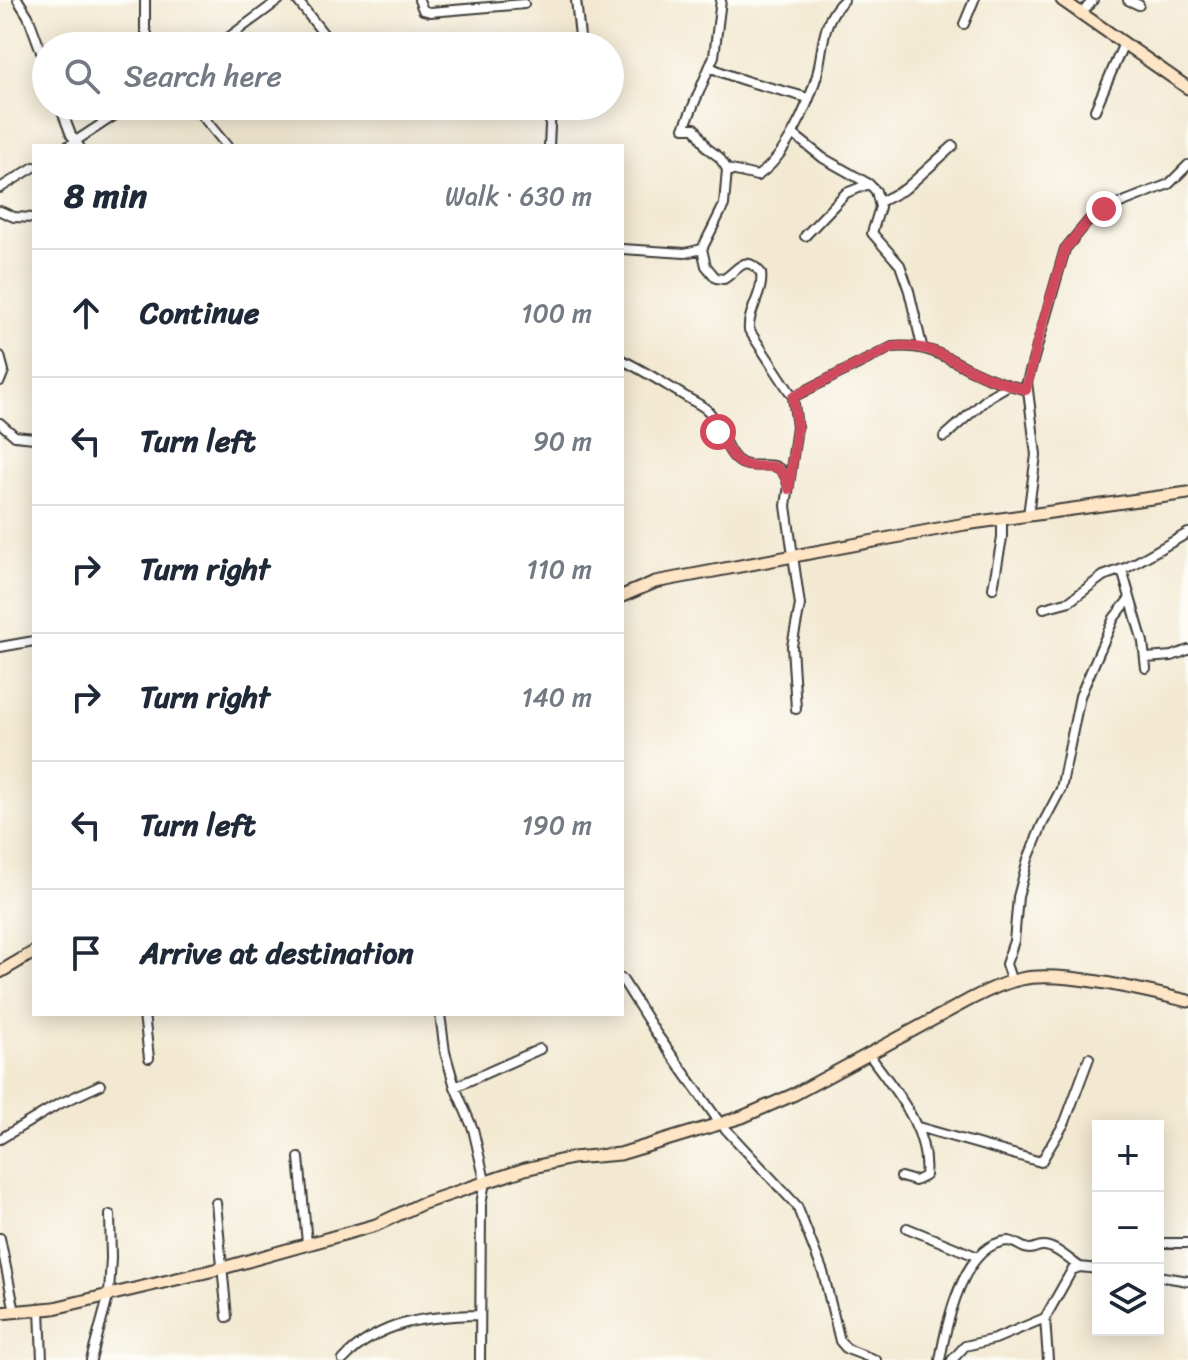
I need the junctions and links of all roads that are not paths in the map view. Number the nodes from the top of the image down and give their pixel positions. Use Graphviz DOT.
graph roads {
  1 [pos="18,0"];
  2 [pos="145,0"];
  3 [pos="264,0"];
  4 [pos="297,0"];
  5 [pos="419,0"];
  6 [pos="576,0"];
  7 [pos="721,0"];
  8 [pos="844,0"];
  9 [pos="974,0"];
  10 [pos="1062,0"];
  11 [pos="1093,0"];
  12 [pos="1128,0"];
  13 [pos="277,2"];
  14 [pos="524,4"];
  15 [pos="1139,5"];
  16 [pos="1081,14"];
  17 [pos="964,24"];
  18 [pos="34,32"];
  19 [pos="146,32"];
  20 [pos="236,32"];
  21 [pos="322,32"];
  22 [pos="579,32"];
  23 [pos="1124,43"];
  24 [pos="710,67"];
  25 [pos="1188,88"];
  26 [pos="808,98"];
  27 [pos="1095,110"];
  28 [pos="65,120"];
  29 [pos="109,120"];
  30 [pos="206,120"];
  31 [pos="550,120"];
  32 [pos="793,134"];
  33 [pos="74,144"];
  34 [pos="225,144"];
  35 [pos="549,144"];
  36 [pos="953,146"];
  37 [pos="1188,165"];
  38 [pos="32,168"];
  39 [pos="727,169"];
  40 [pos="869,184"];
  41 [pos="0,188"];
  42 [pos="880,202"];
  43 [pos="0,211"];
  44 [pos="32,218"];
  45 [pos="805,236"];
  46 [pos="624,249"];
  47 [pos="702,249"];
  48 [pos="922,346"];
  49 [pos="0,356"];
  50 [pos="624,361"];
  51 [pos="0,381"];
  52 [pos="1009,385"];
  53 [pos="1026,390"];
  54 [pos="793,397"];
  55 [pos="0,423"];
  56 [pos="944,437"];
  57 [pos="32,438"];
  58 [pos="789,489"];
  59 [pos="1188,493"];
  60 [pos="1028,515"];
  61 [pos="1002,518"];
  62 [pos="1188,533"];
  63 [pos="794,555"];
  64 [pos="1122,570"];
  65 [pos="993,588"];
  66 [pos="624,595"];
  67 [pos="1130,598"];
  68 [pos="1044,608"];
  69 [pos="32,641"];
  70 [pos="0,647"];
  71 [pos="1188,650"];
  72 [pos="1146,658"];
  73 [pos="1146,668"];
  74 [pos="796,709"];
  75 [pos="32,953"];
  76 [pos="0,972"];
  77 [pos="624,982"];
  78 [pos="1012,982"];
  79 [pos="1188,1001"];
  80 [pos="144,1016"];
  81 [pos="440,1016"];
  82 [pos="540,1049"];
  83 [pos="868,1053"];
  84 [pos="149,1058"];
  85 [pos="1089,1058"];
  86 [pos="100,1085"];
  87 [pos="455,1087"];
  88 [pos="720,1123"];
  89 [pos="918,1127"];
  90 [pos="0,1139"];
  91 [pos="299,1158"];
  92 [pos="901,1177"];
  93 [pos="485,1181"];
  94 [pos="216,1203"];
  95 [pos="110,1215"];
  96 [pos="907,1228"];
  97 [pos="0,1238"];
  98 [pos="307,1243"];
  99 [pos="1164,1243"];
  100 [pos="1188,1243"];
  101 [pos="978,1257"];
  102 [pos="1080,1267"];
  103 [pos="223,1268"];
  104 [pos="1092,1268"];
  105 [pos="1164,1277"];
  106 [pos="1188,1281"];
  107 [pos="109,1294"];
  108 [pos="40,1309"];
  109 [pos="15,1312"];
  110 [pos="0,1313"];
  111 [pos="480,1315"];
  112 [pos="227,1317"];
  113 [pos="1045,1318"];
  114 [pos="42,1360"];
  115 [pos="91,1360"];
  116 [pos="343,1360"];
  117 [pos="480,1360"];
  118 [pos="876,1360"];
  119 [pos="940,1360"];
  120 [pos="952,1360"];
  121 [pos="1048,1360"];
  1 -- 18 [label="street"];
  2 -- 19 [label="street"];
  3 -- 13 [label="street"];
  4 -- 21 [label="street"];
  5 -- 14 [label="street"];
  6 -- 22 [label="street"];
  7 -- 24 [label="street"];
  8 -- 26 [label="street"];
  9 -- 17 [label="street"];
  10 -- 16 [label="street"];
  11 -- 16 [label="street"];
  12 -- 15 [label="street"];
  13 -- 20 [label="street"];
  16 -- 23 [label="street"];
  23 -- 25 [label="street"];
  23 -- 27 [label="street"];
  24 -- 26 [label="street"];
  24 -- 39 [label="street"];
  26 -- 32 [label="street"];
  28 -- 33 [label="street"];
  29 -- 33 [label="street"];
  30 -- 34 [label="street"];
  31 -- 35 [label="street"];
  32 -- 39 [label="street"];
  32 -- 40 [label="street"];
  36 -- 42 [label="street"];
  37 -- 53 [label="street"];
  38 -- 41 [label="street"];
  39 -- 47 [label="street"];
  40 -- 42 [label="street"];
  40 -- 45 [label="street"];
  42 -- 48 [label="street"];
  43 -- 44 [label="street"];
  46 -- 47 [label="street"];
  47 -- 54 [label="street"];
  48 -- 52 [label="street"];
  48 -- 54 [label="street"];
  49 -- 51 [label="street"];
  50 -- 58 [label="street"];
  52 -- 53 [label="street"];
  52 -- 56 [label="street"];
  53 -- 60 [label="street"];
  54 -- 58 [label="street"];
  55 -- 57 [label="street"];
  58 -- 63 [label="street"];
  59 -- 60 [label="street"];
  60 -- 61 [label="street"];
  61 -- 63 [label="street"];
  61 -- 65 [label="street"];
  62 -- 64 [label="street"];
  63 -- 66 [label="street"];
  63 -- 74 [label="street"];
  64 -- 67 [label="street"];
  64 -- 68 [label="street"];
  67 -- 72 [label="street"];
  67 -- 78 [label="street"];
  69 -- 70 [label="street"];
  71 -- 72 [label="street"];
  72 -- 73 [label="street"];
  75 -- 76 [label="street"];
  77 -- 88 [label="street"];
  78 -- 79 [label="street"];
  78 -- 83 [label="street"];
  80 -- 84 [label="street"];
  81 -- 87 [label="street"];
  82 -- 87 [label="street"];
  83 -- 88 [label="street"];
  83 -- 89 [label="street"];
  85 -- 89 [label="street"];
  86 -- 90 [label="street"];
  87 -- 93 [label="street"];
  88 -- 93 [label="street"];
  88 -- 118 [label="street"];
  89 -- 92 [label="street"];
  91 -- 98 [label="street"];
  93 -- 98 [label="street"];
  93 -- 111 [label="street"];
  94 -- 103 [label="street"];
  95 -- 107 [label="street"];
  96 -- 101 [label="street"];
  97 -- 109 [label="street"];
  98 -- 103 [label="street"];
  99 -- 100 [label="street"];
  101 -- 102 [label="street"];
  101 -- 119 [label="street"];
  102 -- 104 [label="street"];
  102 -- 113 [label="street"];
  103 -- 107 [label="street"];
  103 -- 112 [label="street"];
  105 -- 106 [label="street"];
  107 -- 108 [label="street"];
  107 -- 115 [label="street"];
  108 -- 109 [label="street"];
  108 -- 114 [label="street"];
  109 -- 110 [label="street"];
  111 -- 116 [label="street"];
  111 -- 117 [label="street"];
  113 -- 120 [label="street"];
  113 -- 121 [label="street"];
}
